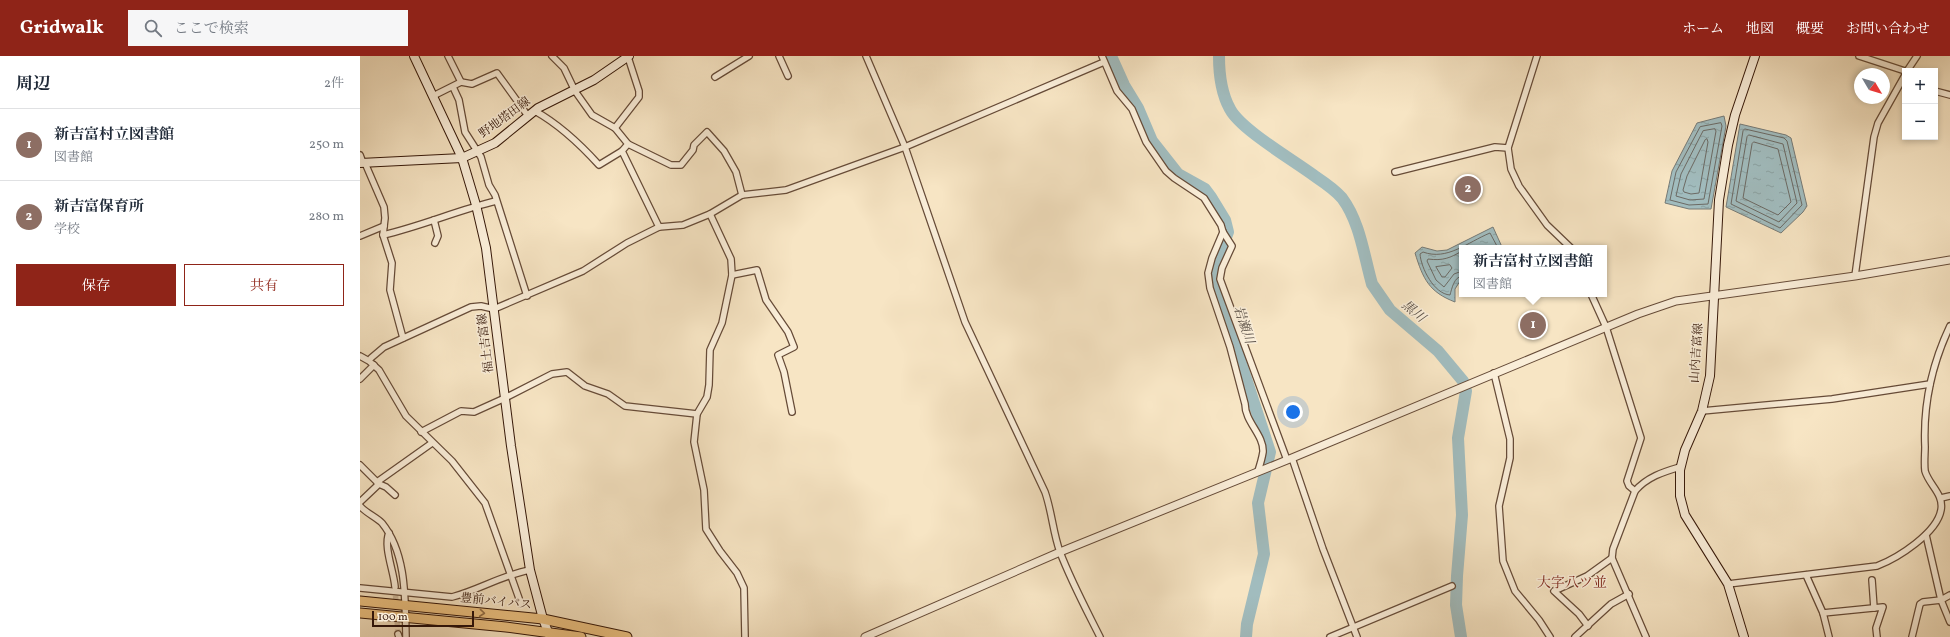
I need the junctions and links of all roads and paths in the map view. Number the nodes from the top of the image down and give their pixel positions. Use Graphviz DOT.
graph roads {
  1 [pos="414,56"];
  2 [pos="448,56"];
  3 [pos="552,56"];
  4 [pos="749,56"];
  5 [pos="779,56"];
  6 [pos="866,56"];
  7 [pos="1537,56"];
  8 [pos="1755,56"];
  9 [pos="1859,56"];
  10 [pos="1917,56"];
  11 [pos="629,57"];
  12 [pos="1103,59"];
  13 [pos="1908,68"];
  14 [pos="1902,70"];
  15 [pos="788,76"];
  16 [pos="715,77"];
  17 [pos="1902,80"];
  18 [pos="461,82"];
  19 [pos="452,86"];
  20 [pos="575,91"];
  21 [pos="1938,92"];
  22 [pos="1950,95"];
  23 [pos="433,96"];
  24 [pos="532,113"];
  25 [pos="615,128"];
  26 [pos="628,144"];
  27 [pos="905,147"];
  28 [pos="1508,148"];
  29 [pos="622,151"];
  30 [pos="477,152"];
  31 [pos="462,158"];
  32 [pos="362,161"];
  33 [pos="1395,172"];
  34 [pos="742,195"];
  35 [pos="496,201"];
  36 [pos="476,206"];
  37 [pos="710,214"];
  38 [pos="434,220"];
  39 [pos="384,226"];
  40 [pos="659,227"];
  41 [pos="1224,233"];
  42 [pos="383,235"];
  43 [pos="360,236"];
  44 [pos="435,243"];
  45 [pos="1568,245"];
  46 [pos="1950,260"];
  47 [pos="732,275"];
  48 [pos="1855,276"];
  49 [pos="527,296"];
  50 [pos="1713,296"];
  51 [pos="1592,297"];
  52 [pos="494,309"];
  53 [pos="1950,326"];
  54 [pos="1606,327"];
  55 [pos="403,338"];
  56 [pos="360,356"];
  57 [pos="371,358"];
  58 [pos="374,365"];
  59 [pos="1494,373"];
  60 [pos="360,379"];
  61 [pos="1930,384"];
  62 [pos="505,398"];
  63 [pos="1702,411"];
  64 [pos="792,412"];
  65 [pos="697,414"];
  66 [pos="421,432"];
  67 [pos="432,442"];
  68 [pos="1290,459"];
  69 [pos="360,465"];
  70 [pos="1680,467"];
  71 [pos="1261,470"];
  72 [pos="378,483"];
  73 [pos="1635,491"];
  74 [pos="395,495"];
  75 [pos="1950,496"];
  76 [pos="1941,498"];
  77 [pos="360,502"];
  78 [pos="360,506"];
  79 [pos="389,533"];
  80 [pos="1926,535"];
  81 [pos="1060,552"];
  82 [pos="1612,558"];
  83 [pos="530,570"];
  84 [pos="511,574"];
  85 [pos="1806,575"];
  86 [pos="1872,580"];
  87 [pos="1728,584"];
  88 [pos="1452,586"];
  89 [pos="395,587"];
  90 [pos="360,588"];
  91 [pos="405,593"];
  92 [pos="1629,594"];
  93 [pos="1950,595"];
  94 [pos="1941,600"];
  95 [pos="360,601"];
  96 [pos="521,604"];
  97 [pos="405,606"];
  98 [pos="1874,608"];
  99 [pos="360,613"];
  100 [pos="1823,614"];
  101 [pos="405,618"];
  102 [pos="543,619"];
  103 [pos="1950,622"];
  104 [pos="1588,626"];
  105 [pos="1354,628"];
  106 [pos="549,635"];
  107 [pos="406,637"];
  108 [pos="581,637"];
  109 [pos="627,637"];
  110 [pos="745,637"];
  111 [pos="865,637"];
  112 [pos="1100,637"];
  113 [pos="1330,637"];
  114 [pos="1357,637"];
  115 [pos="1550,637"];
  116 [pos="1575,637"];
  117 [pos="1646,637"];
  118 [pos="1744,637"];
  119 [pos="1829,637"];
  120 [pos="1877,637"];
  121 [pos="1912,637"];
  1 -- 23 [label="main road, 福土吉富線"];
  2 -- 18 [label="street"];
  3 -- 20 [label="street"];
  4 -- 16 [label="street"];
  5 -- 15 [label="street"];
  6 -- 27 [label="street"];
  7 -- 28 [label="street"];
  8 -- 50 [label="main road, 山内吉富線"];
  9 -- 14 [label="street"];
  10 -- 13 [label="street"];
  11 -- 20 [label="main road, 野地塔田線"];
  11 -- 25 [label="street"];
  12 -- 27 [label="street"];
  12 -- 41 [label="street"];
  17 -- 48 [label="street"];
  18 -- 19 [label="street"];
  18 -- 24 [label="street"];
  19 -- 23 [label="street"];
  19 -- 30 [label="street"];
  20 -- 24 [label="main road, 野地塔田線"];
  20 -- 25 [label="street"];
  21 -- 22 [label="street"];
  23 -- 31 [label="main road, 福土吉富線"];
  24 -- 29 [label="street"];
  24 -- 30 [label="main road, 野地塔田線"];
  25 -- 26 [label="street"];
  26 -- 29 [label="street"];
  26 -- 34 [label="street"];
  27 -- 34 [label="street"];
  27 -- 81 [label="street"];
  28 -- 33 [label="street"];
  28 -- 45 [label="street"];
  29 -- 40 [label="street"];
  30 -- 31 [label="main road, 野地塔田線"];
  30 -- 35 [label="street"];
  31 -- 32 [label="main road, 野地塔田線"];
  31 -- 36 [label="main road, 福土吉富線"];
  32 -- 39 [label="street"];
  34 -- 37 [label="street"];
  35 -- 36 [label="street"];
  35 -- 49 [label="street"];
  36 -- 38 [label="street"];
  36 -- 52 [label="main road, 福土吉富線"];
  37 -- 40 [label="street"];
  37 -- 47 [label="street"];
  38 -- 42 [label="street"];
  38 -- 44 [label="street"];
  39 -- 42 [label="street"];
  39 -- 43 [label="street"];
  40 -- 49 [label="street"];
  41 -- 68 [label="street"];
  41 -- 71 [label="street"];
  42 -- 55 [label="street"];
  46 -- 48 [label="street"];
  47 -- 64 [label="street"];
  47 -- 65 [label="street"];
  48 -- 50 [label="street"];
  49 -- 52 [label="street"];
  50 -- 54 [label="street"];
  50 -- 63 [label="main road, 山内吉富線"];
  51 -- 54 [label="street"];
  52 -- 55 [label="street"];
  52 -- 62 [label="main road, 福土吉富線"];
  53 -- 61 [label="street"];
  54 -- 59 [label="street"];
  54 -- 73 [label="street"];
  55 -- 57 [label="street"];
  56 -- 58 [label="street"];
  58 -- 60 [label="street"];
  58 -- 66 [label="street"];
  59 -- 68 [label="street"];
  59 -- 115 [label="street"];
  61 -- 63 [label="street"];
  61 -- 76 [label="street"];
  62 -- 65 [label="street"];
  62 -- 66 [label="street"];
  62 -- 83 [label="main road, 福土吉富線"];
  63 -- 70 [label="main road, 山内吉富線"];
  65 -- 110 [label="street"];
  66 -- 67 [label="street"];
  67 -- 72 [label="street"];
  67 -- 84 [label="street"];
  68 -- 71 [label="street"];
  68 -- 105 [label="street"];
  69 -- 72 [label="street"];
  70 -- 73 [label="street"];
  70 -- 87 [label="main road, 山内吉富線"];
  71 -- 81 [label="street"];
  72 -- 74 [label="street"];
  72 -- 77 [label="street"];
  73 -- 82 [label="street"];
  75 -- 76 [label="street"];
  76 -- 80 [label="street"];
  78 -- 79 [label="street"];
  79 -- 89 [label="street"];
  79 -- 91 [label="street"];
  80 -- 85 [label="street"];
  80 -- 94 [label="street"];
  81 -- 111 [label="street"];
  81 -- 112 [label="street"];
  82 -- 92 [label="street"];
  82 -- 104 [label="street"];
  83 -- 84 [label="street"];
  83 -- 102 [label="main road, 福土吉富線"];
  84 -- 91 [label="street"];
  84 -- 96 [label="street"];
  85 -- 87 [label="street"];
  85 -- 100 [label="street"];
  86 -- 98 [label="street"];
  87 -- 118 [label="main road, 山内吉富線"];
  88 -- 105 [label="street"];
  90 -- 91 [label="street"];
  91 -- 97 [label="street"];
  92 -- 104 [label="street"];
  92 -- 117 [label="street"];
  93 -- 94 [label="street"];
  94 -- 103 [label="street"];
  94 -- 121 [label="street"];
  95 -- 97 [label="highway, 豊前バイパス"];
  97 -- 101 [label="street"];
  97 -- 102 [label="highway, 豊前バイパス, one-way"];
  98 -- 100 [label="street"];
  98 -- 120 [label="street"];
  99 -- 101 [label="highway, 豊前バイパス"];
  100 -- 119 [label="street"];
  101 -- 106 [label="highway, 豊前バイパス"];
  101 -- 107 [label="street"];
  102 -- 106 [label="main road, 福土吉富線"];
  102 -- 109 [label="highway, 豊前バイパス"];
  104 -- 116 [label="street"];
  105 -- 113 [label="street"];
  105 -- 114 [label="street"];
  106 -- 108 [label="highway, 豊前バイパス"];
}
